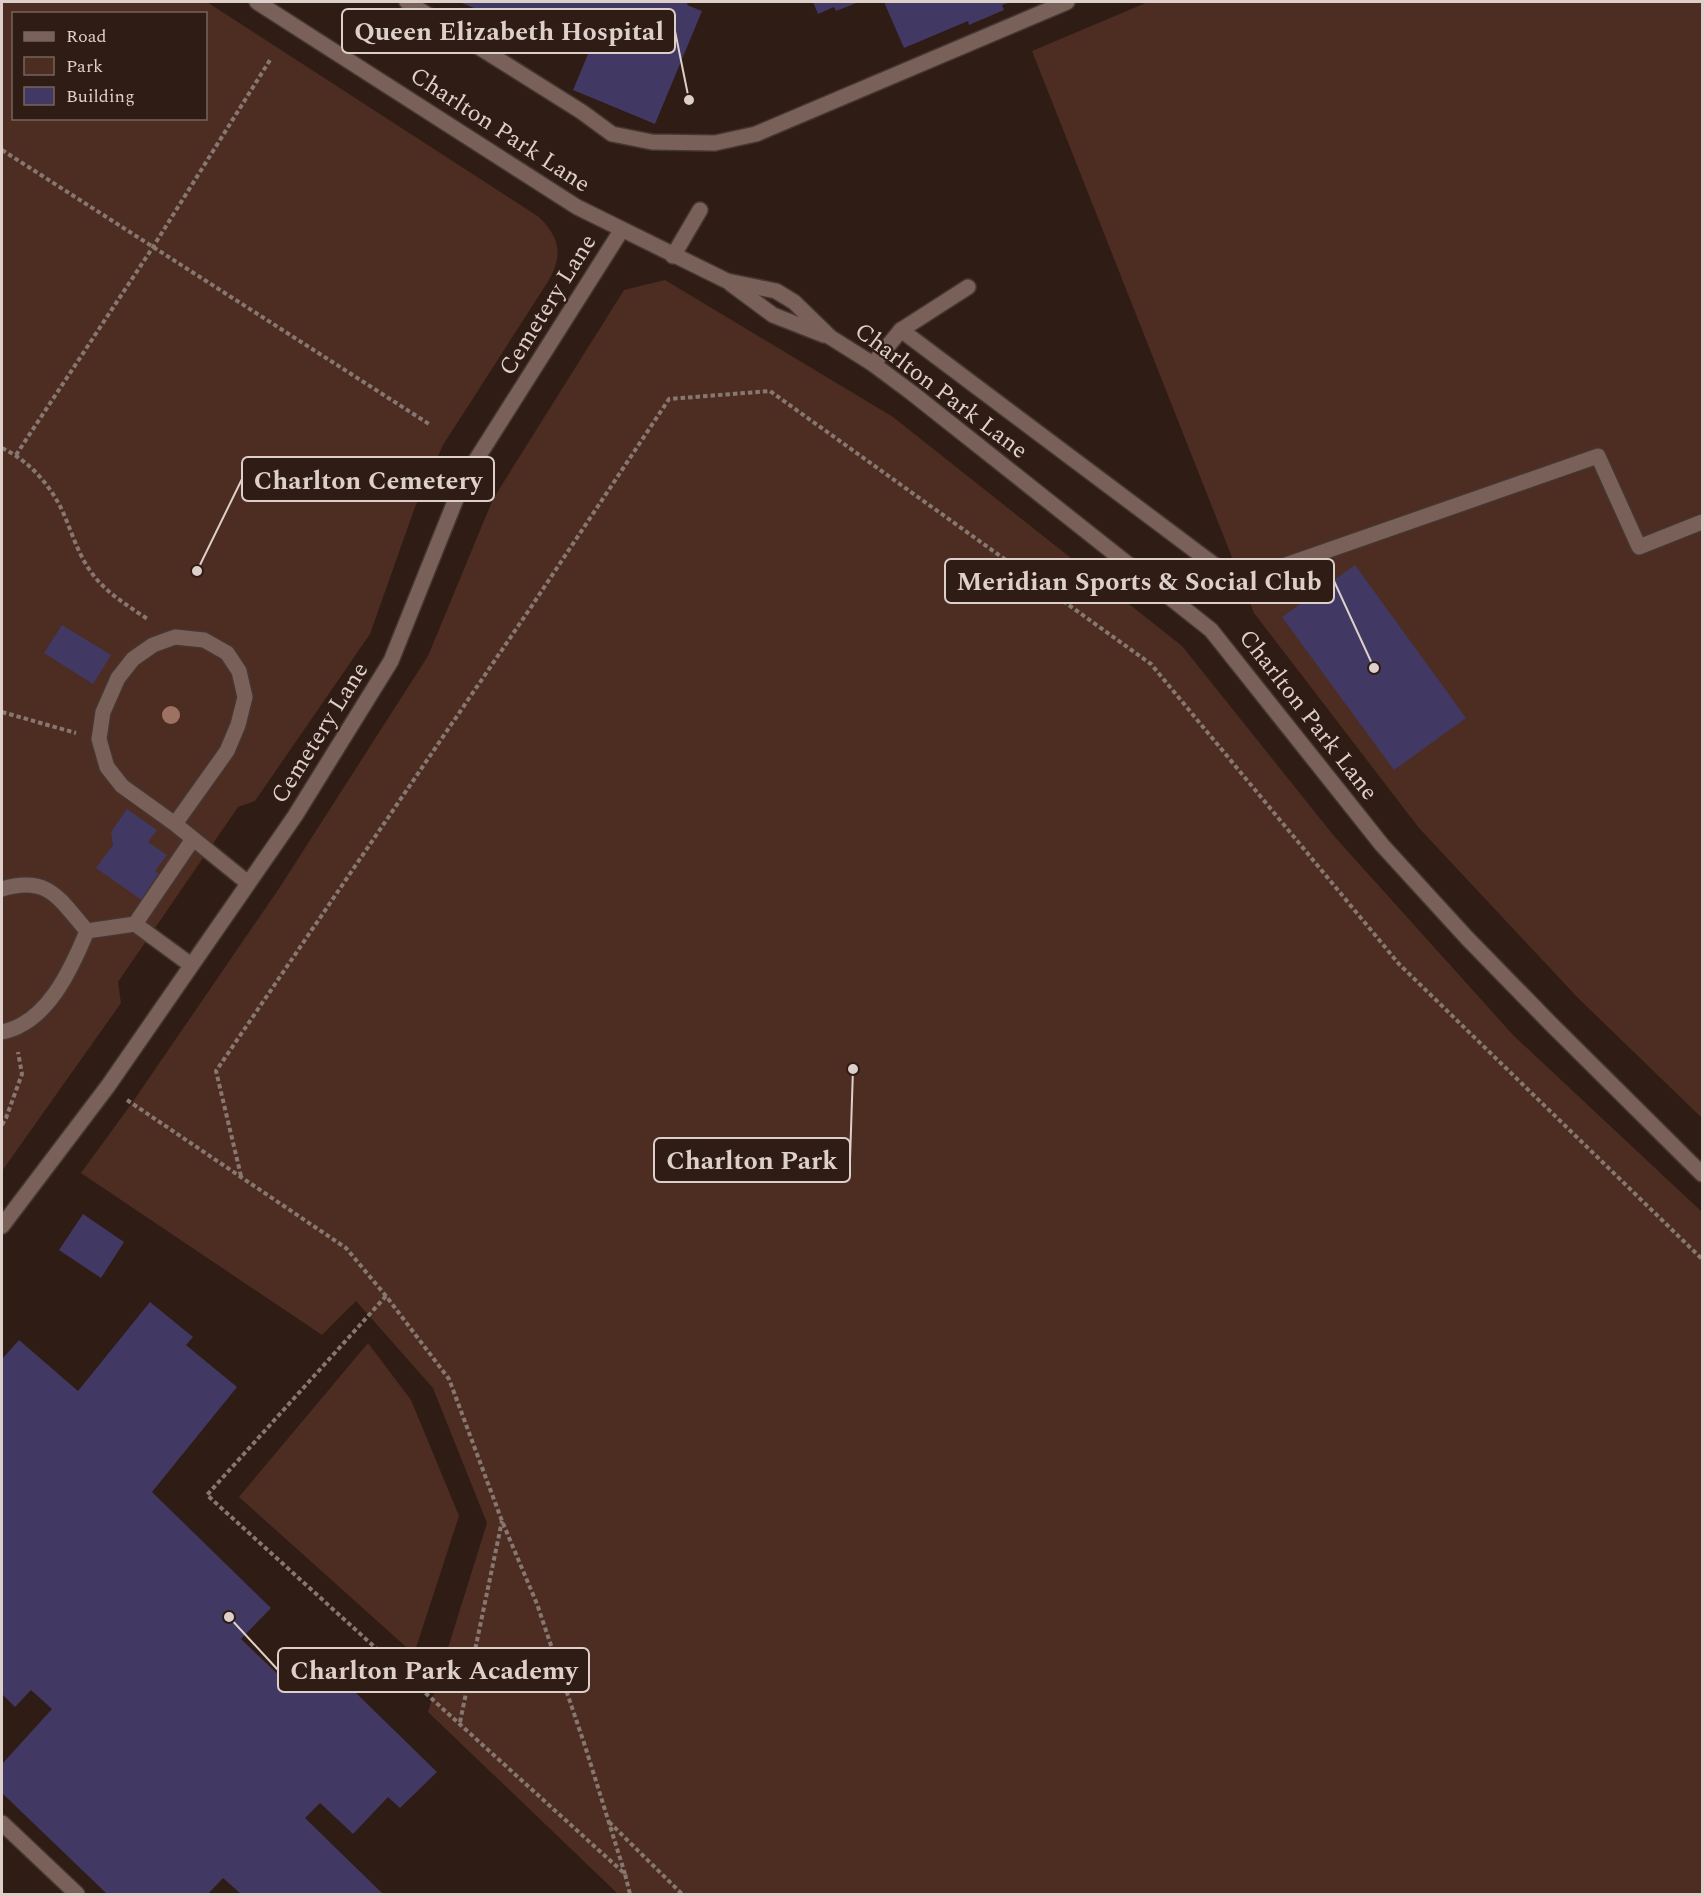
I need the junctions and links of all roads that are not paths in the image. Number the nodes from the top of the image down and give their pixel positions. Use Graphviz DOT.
graph roads {
  1 [pos="257,2"];
  2 [pos="407,2"];
  3 [pos="1067,2"];
  4 [pos="700,210"];
  5 [pos="621,231"];
  6 [pos="674,256"];
  7 [pos="728,281"];
  8 [pos="968,287"];
  9 [pos="901,330"];
  10 [pos="830,337"];
  11 [pos="873,364"];
  12 [pos="1702,522"];
  13 [pos="175,824"];
  14 [pos="193,839"];
  15 [pos="248,884"];
  16 [pos="2,889"];
  17 [pos="135,924"];
  18 [pos="87,931"];
  19 [pos="191,965"];
  20 [pos="8,1030"];
  21 [pos="1702,1173"];
  22 [pos="2,1226"];
  23 [pos="2,1823"];
  24 [pos="77,1894"];
  1 -- 5 [label="street, Charlton Park Lane"];
  2 -- 3 [label="street"];
  4 -- 6 [label="street"];
  5 -- 6 [label="street, Charlton Park Lane"];
  5 -- 15 [label="street, Cemetery Lane"];
  6 -- 7 [label="street, Charlton Park Lane"];
  7 -- 10 [label="street, Charlton Park Lane"];
  7 -- 10 [label="street, Charlton Park Lane"];
  8 -- 9 [label="street"];
  9 -- 11 [label="street"];
  9 -- 12 [label="street"];
  10 -- 11 [label="street, Charlton Park Lane"];
  11 -- 21 [label="street, Charlton Park Lane"];
  13 -- 13 [label="street"];
  13 -- 14 [label="street"];
  14 -- 15 [label="street"];
  14 -- 17 [label="street"];
  15 -- 19 [label="street, Cemetery Lane"];
  16 -- 18 [label="street"];
  17 -- 18 [label="street"];
  17 -- 19 [label="street"];
  18 -- 20 [label="street"];
  19 -- 22 [label="street, Cemetery Lane"];
  23 -- 24 [label="street"];
}
